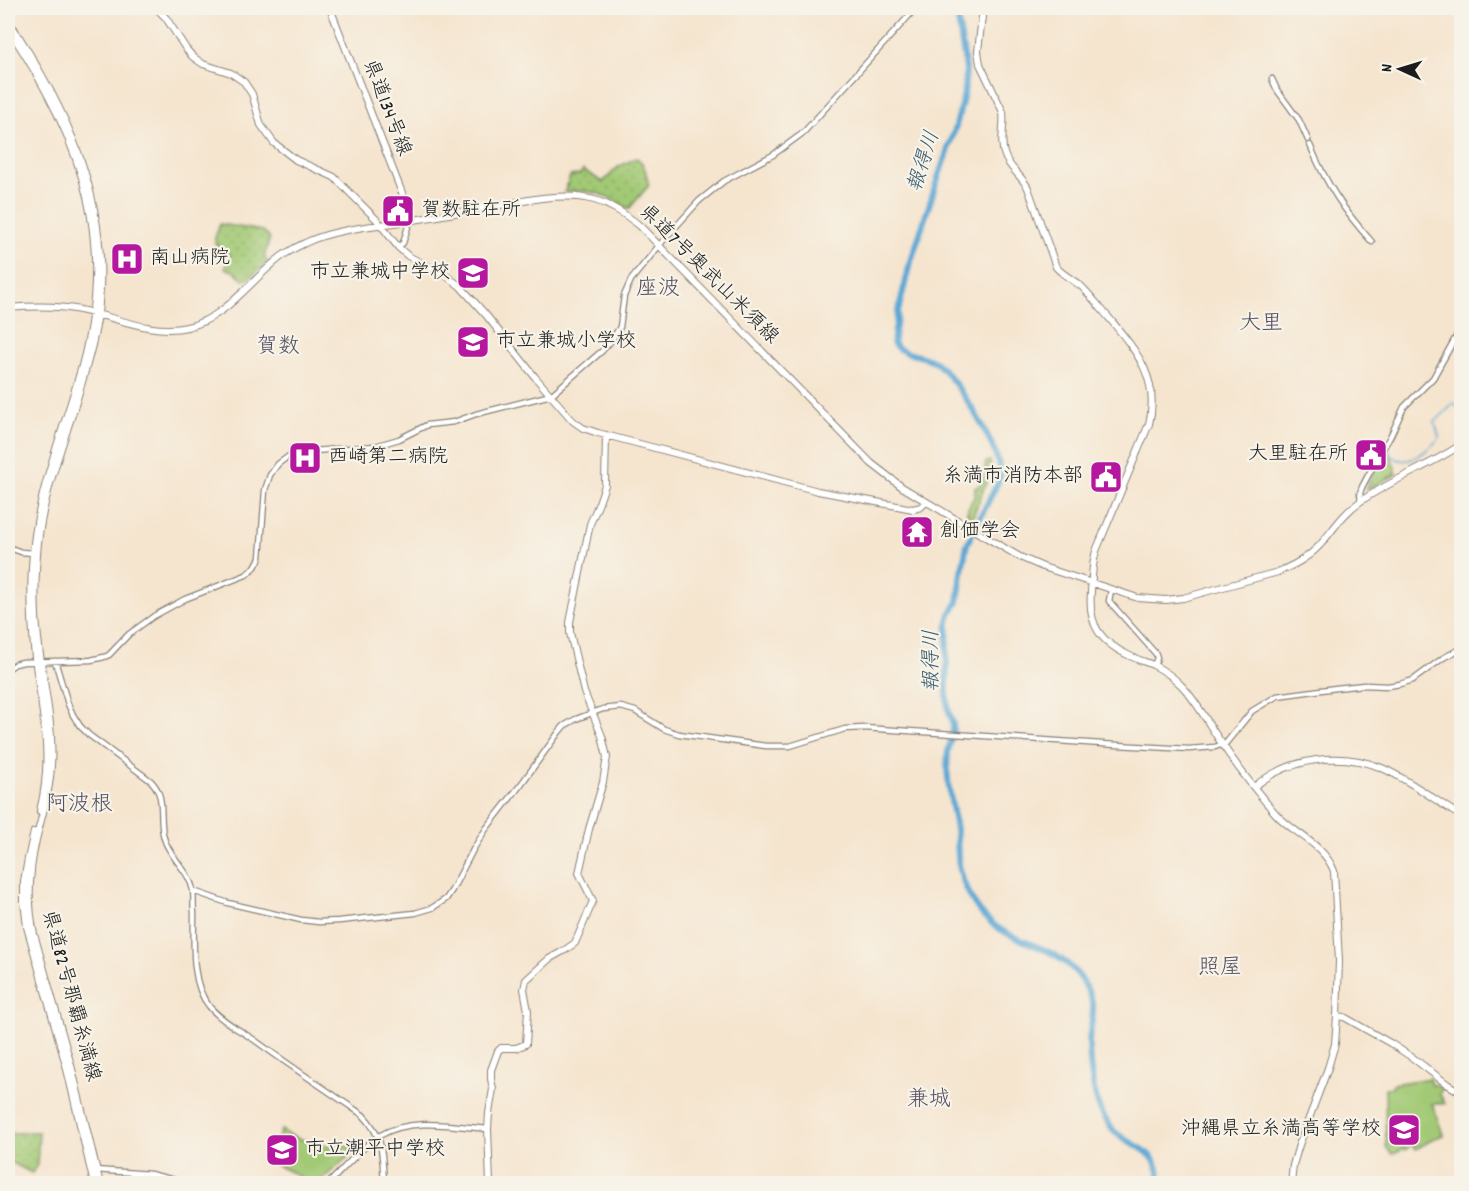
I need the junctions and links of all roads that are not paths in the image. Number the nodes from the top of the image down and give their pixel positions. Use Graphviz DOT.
graph roads {
  1 [pos="156,8"];
  2 [pos="330,8"];
  3 [pos="916,8"];
  4 [pos="983,8"];
  5 [pos="8,20"];
  6 [pos="8,28"];
  7 [pos="1272,79"];
  8 [pos="410,220"];
  9 [pos="382,225"];
  10 [pos="1372,242"];
  11 [pos="659,246"];
  12 [pos="398,247"];
  13 [pos="8,308"];
  14 [pos="95,314"];
  15 [pos="1461,330"];
  16 [pos="551,395"];
  17 [pos="606,435"];
  18 [pos="1461,444"];
  19 [pos="1361,501"];
  20 [pos="926,502"];
  21 [pos="8,547"];
  22 [pos="35,553"];
  23 [pos="1091,583"];
  24 [pos="1111,590"];
  25 [pos="1461,648"];
  26 [pos="38,661"];
  27 [pos="55,661"];
  28 [pos="1154,665"];
  29 [pos="8,669"];
  30 [pos="593,712"];
  31 [pos="1223,745"];
  32 [pos="1254,787"];
  33 [pos="1461,817"];
  34 [pos="193,891"];
  35 [pos="1337,1016"];
  36 [pos="1461,1093"];
  37 [pos="488,1129"];
  38 [pos="378,1137"];
  39 [pos="94,1170"];
  40 [pos="94,1184"];
  41 [pos="100,1184"];
  42 [pos="190,1184"];
  43 [pos="328,1184"];
  44 [pos="384,1184"];
  45 [pos="490,1184"];
  46 [pos="1291,1184"];
  1 -- 9 [label="main road"];
  2 -- 8 [label="main road, 県道134号線"];
  3 -- 11 [label="street"];
  4 -- 23 [label="main road"];
  5 -- 14 [label="main road, 県道82号那覇糸満線"];
  6 -- 14 [label="main road, 県道82号那覇糸満線"];
  7 -- 10 [label="street"];
  8 -- 9 [label="main road, 県道7号奥武山米須線"];
  8 -- 11 [label="main road, 県道7号奥武山米須線"];
  8 -- 12 [label="street"];
  9 -- 12 [label="main road"];
  9 -- 14 [label="main road, 県道7号奥武山米須線"];
  11 -- 16 [label="street"];
  11 -- 20 [label="main road, 県道7号奥武山米須線"];
  12 -- 16 [label="main road"];
  13 -- 14 [label="main road, 県道7号奥武山米須線"];
  14 -- 22 [label="main road, 県道82号那覇糸満線"];
  15 -- 19 [label="street"];
  16 -- 17 [label="main road"];
  16 -- 27 [label="street"];
  17 -- 20 [label="main road"];
  17 -- 30 [label="main road"];
  18 -- 19 [label="main road, 県道7号奥武山米須線"];
  19 -- 24 [label="main road, 県道7号奥武山米須線"];
  20 -- 23 [label="main road, 県道7号奥武山米須線"];
  21 -- 22 [label="street"];
  22 -- 26 [label="main road, 県道82号那覇糸満線"];
  23 -- 24 [label="main road, 県道7号奥武山米須線"];
  23 -- 28 [label="main road"];
  24 -- 28 [label="street"];
  25 -- 31 [label="street"];
  26 -- 27 [label="street"];
  26 -- 29 [label="street"];
  26 -- 39 [label="main road, 県道82号那覇糸満線"];
  27 -- 34 [label="street"];
  28 -- 31 [label="main road"];
  30 -- 31 [label="street"];
  30 -- 34 [label="street"];
  30 -- 37 [label="main road"];
  31 -- 32 [label="main road"];
  32 -- 33 [label="main road"];
  32 -- 35 [label="main road"];
  34 -- 38 [label="street"];
  35 -- 36 [label="main road"];
  35 -- 46 [label="main road"];
  37 -- 38 [label="street"];
  37 -- 45 [label="main road"];
  38 -- 43 [label="street"];
  38 -- 44 [label="street"];
  39 -- 40 [label="main road, 県道82号那覇糸満線"];
  39 -- 41 [label="main road, 県道82号那覇糸満線"];
  39 -- 42 [label="street"];
}
